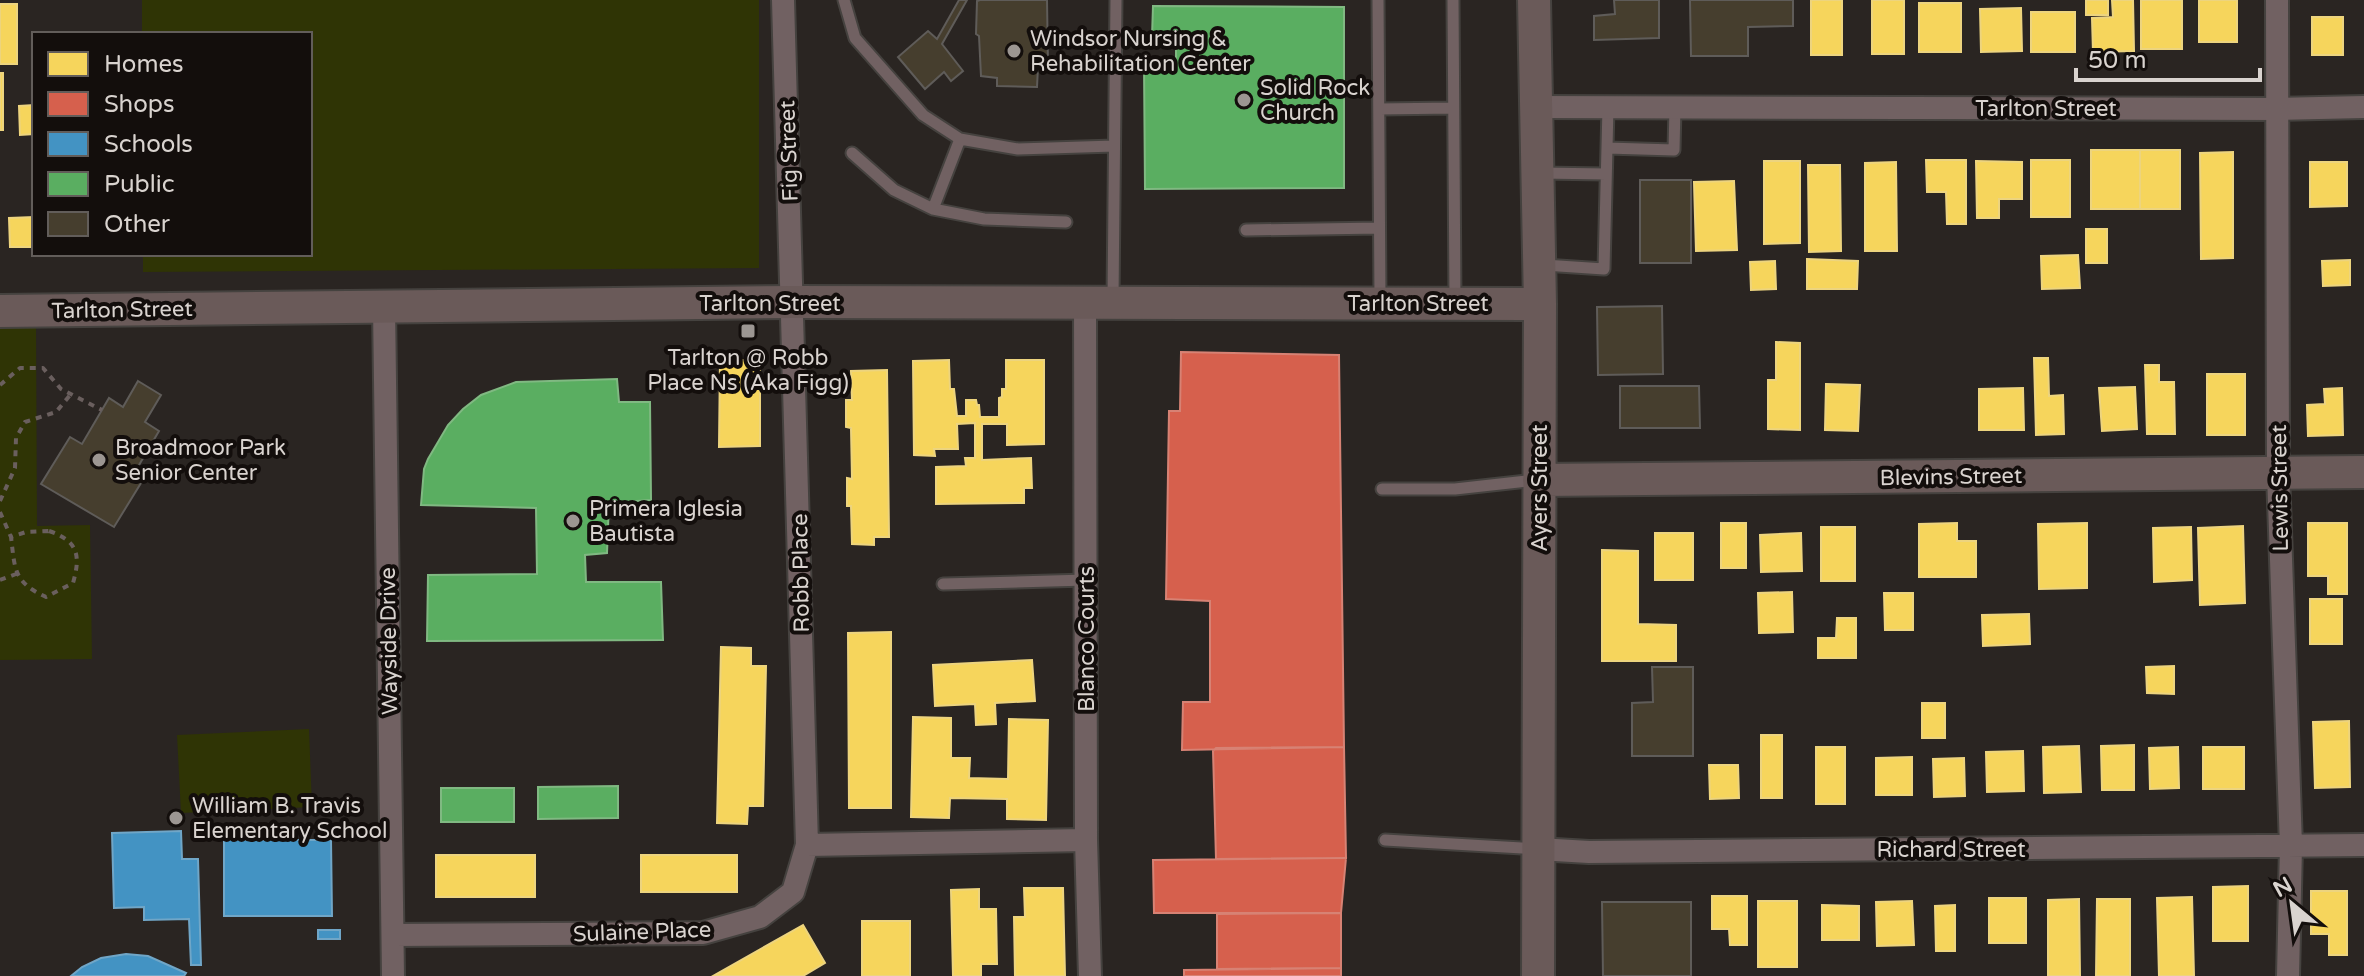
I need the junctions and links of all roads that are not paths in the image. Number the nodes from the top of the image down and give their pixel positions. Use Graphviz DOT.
graph roads {
  1 [pos="783,0"];
  2 [pos="844,0"];
  3 [pos="1116,0"];
  4 [pos="1378,0"];
  5 [pos="1453,0"];
  6 [pos="1534,0"];
  7 [pos="2277,0"];
  8 [pos="1535,107"];
  9 [pos="1608,107"];
  10 [pos="1675,107"];
  11 [pos="2364,107"];
  12 [pos="1453,108"];
  13 [pos="1379,109"];
  14 [pos="2278,109"];
  15 [pos="960,139"];
  16 [pos="1114,146"];
  17 [pos="1607,148"];
  18 [pos="852,153"];
  19 [pos="1537,173"];
  20 [pos="1606,174"];
  21 [pos="933,209"];
  22 [pos="1066,222"];
  23 [pos="1379,228"];
  24 [pos="1246,230"];
  25 [pos="1539,265"];
  26 [pos="793,302"];
  27 [pos="1099,302"];
  28 [pos="1380,303"];
  29 [pos="1455,303"];
  30 [pos="1540,304"];
  31 [pos="384,306"];
  32 [pos="0,311"];
  33 [pos="2364,472"];
  34 [pos="2278,473"];
  35 [pos="1539,480"];
  36 [pos="1382,489"];
  37 [pos="1086,580"];
  38 [pos="943,584"];
  39 [pos="1086,840"];
  40 [pos="1385,840"];
  41 [pos="807,845"];
  42 [pos="2364,845"];
  43 [pos="2291,846"];
  44 [pos="1538,849"];
  45 [pos="393,935"];
  46 [pos="393,976"];
  47 [pos="1090,976"];
  48 [pos="1538,976"];
  49 [pos="2288,976"];
  1 -- 26 [label="street, Fig Street"];
  2 -- 15 [label="lane"];
  3 -- 16 [label="lane"];
  4 -- 13 [label="lane"];
  5 -- 12 [label="lane"];
  6 -- 8 [label="street, Ayers Street"];
  7 -- 14 [label="street, Lewis Street"];
  8 -- 9 [label="street, Tarlton Street"];
  8 -- 19 [label="street, Ayers Street"];
  9 -- 10 [label="street, Tarlton Street"];
  9 -- 17 [label="lane"];
  10 -- 14 [label="street, Tarlton Street"];
  10 -- 17 [label="lane"];
  11 -- 14 [label="street, Tarlton Street"];
  12 -- 13 [label="lane"];
  12 -- 29 [label="lane"];
  13 -- 23 [label="lane"];
  14 -- 34 [label="street, Lewis Street"];
  15 -- 16 [label="lane"];
  15 -- 21 [label="lane"];
  16 -- 27 [label="lane"];
  17 -- 20 [label="lane"];
  18 -- 21 [label="lane"];
  19 -- 20 [label="lane"];
  19 -- 25 [label="street, Ayers Street"];
  20 -- 25 [label="lane"];
  21 -- 22 [label="lane"];
  23 -- 24 [label="lane"];
  23 -- 28 [label="lane"];
  25 -- 30 [label="street, Ayers Street"];
  26 -- 27 [label="street, Tarlton Street"];
  26 -- 31 [label="street, Tarlton Street"];
  26 -- 41 [label="street, Robb Place"];
  27 -- 28 [label="street, Tarlton Street"];
  27 -- 37 [label="street, Blanco Courts"];
  28 -- 29 [label="street, Tarlton Street"];
  29 -- 30 [label="street, Tarlton Street"];
  30 -- 35 [label="street, Ayers Street"];
  31 -- 32 [label="street, Tarlton Street"];
  31 -- 45 [label="street, Wayside Drive"];
  33 -- 34 [label="street, Blevins Street"];
  34 -- 35 [label="street, Blevins Street"];
  34 -- 43 [label="street, Lewis Street"];
  35 -- 36 [label="lane"];
  35 -- 44 [label="street, Ayers Street"];
  37 -- 38 [label="lane"];
  37 -- 39 [label="street, Blanco Courts"];
  39 -- 41 [label="street"];
  39 -- 47 [label="street, Blanco Courts"];
  40 -- 44 [label="lane"];
  41 -- 45 [label="street, Sulaine Place"];
  42 -- 43 [label="street, Richard Street"];
  43 -- 44 [label="street, Richard Street"];
  43 -- 49 [label="street, Lewis Street"];
  44 -- 48 [label="street, Ayers Street"];
  45 -- 46 [label="street, Wayside Drive"];
}
